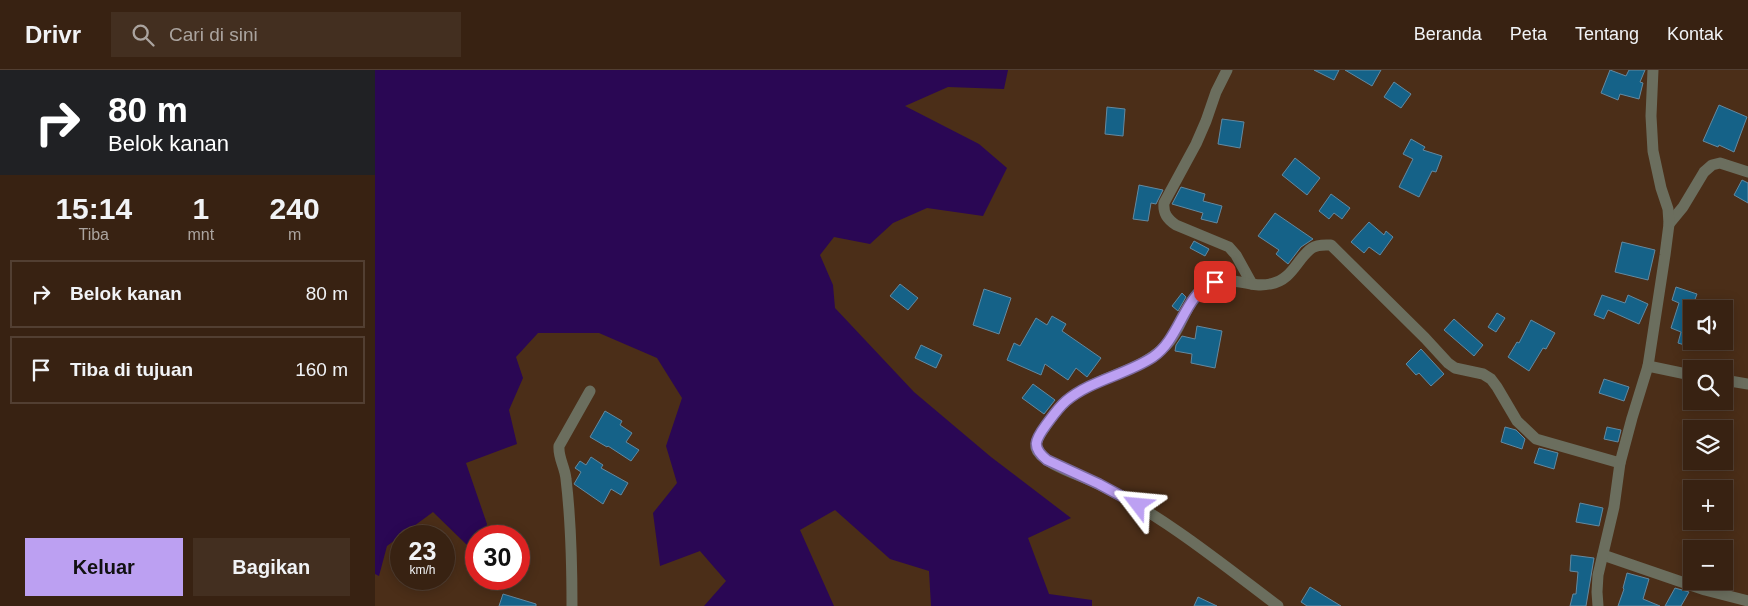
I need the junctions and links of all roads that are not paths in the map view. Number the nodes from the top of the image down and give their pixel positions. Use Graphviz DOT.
graph roads {
  1 [pos="1227,70"];
  2 [pos="1653,70"];
  3 [pos="1748,172"];
  4 [pos="1669,224"];
  5 [pos="1252,284"];
  6 [pos="1648,366"];
  7 [pos="1683,373"];
  8 [pos="1733,382"];
  9 [pos="1748,384"];
  10 [pos="590,391"];
  11 [pos="1620,464"];
  12 [pos="1603,555"];
  13 [pos="1748,601"];
  14 [pos="572,606"];
  15 [pos="1278,606"];
  16 [pos="1598,606"];
  1 -- 5 [label="street"];
  2 -- 4 [label="street"];
  3 -- 4 [label="street"];
  4 -- 6 [label="street"];
  5 -- 11 [label="street"];
  5 -- 15 [label="street"];
  6 -- 7 [label="street"];
  6 -- 11 [label="street"];
  8 -- 9 [label="street"];
  10 -- 14 [label="street"];
  11 -- 12 [label="street"];
  12 -- 13 [label="street"];
  12 -- 16 [label="street"];
}
